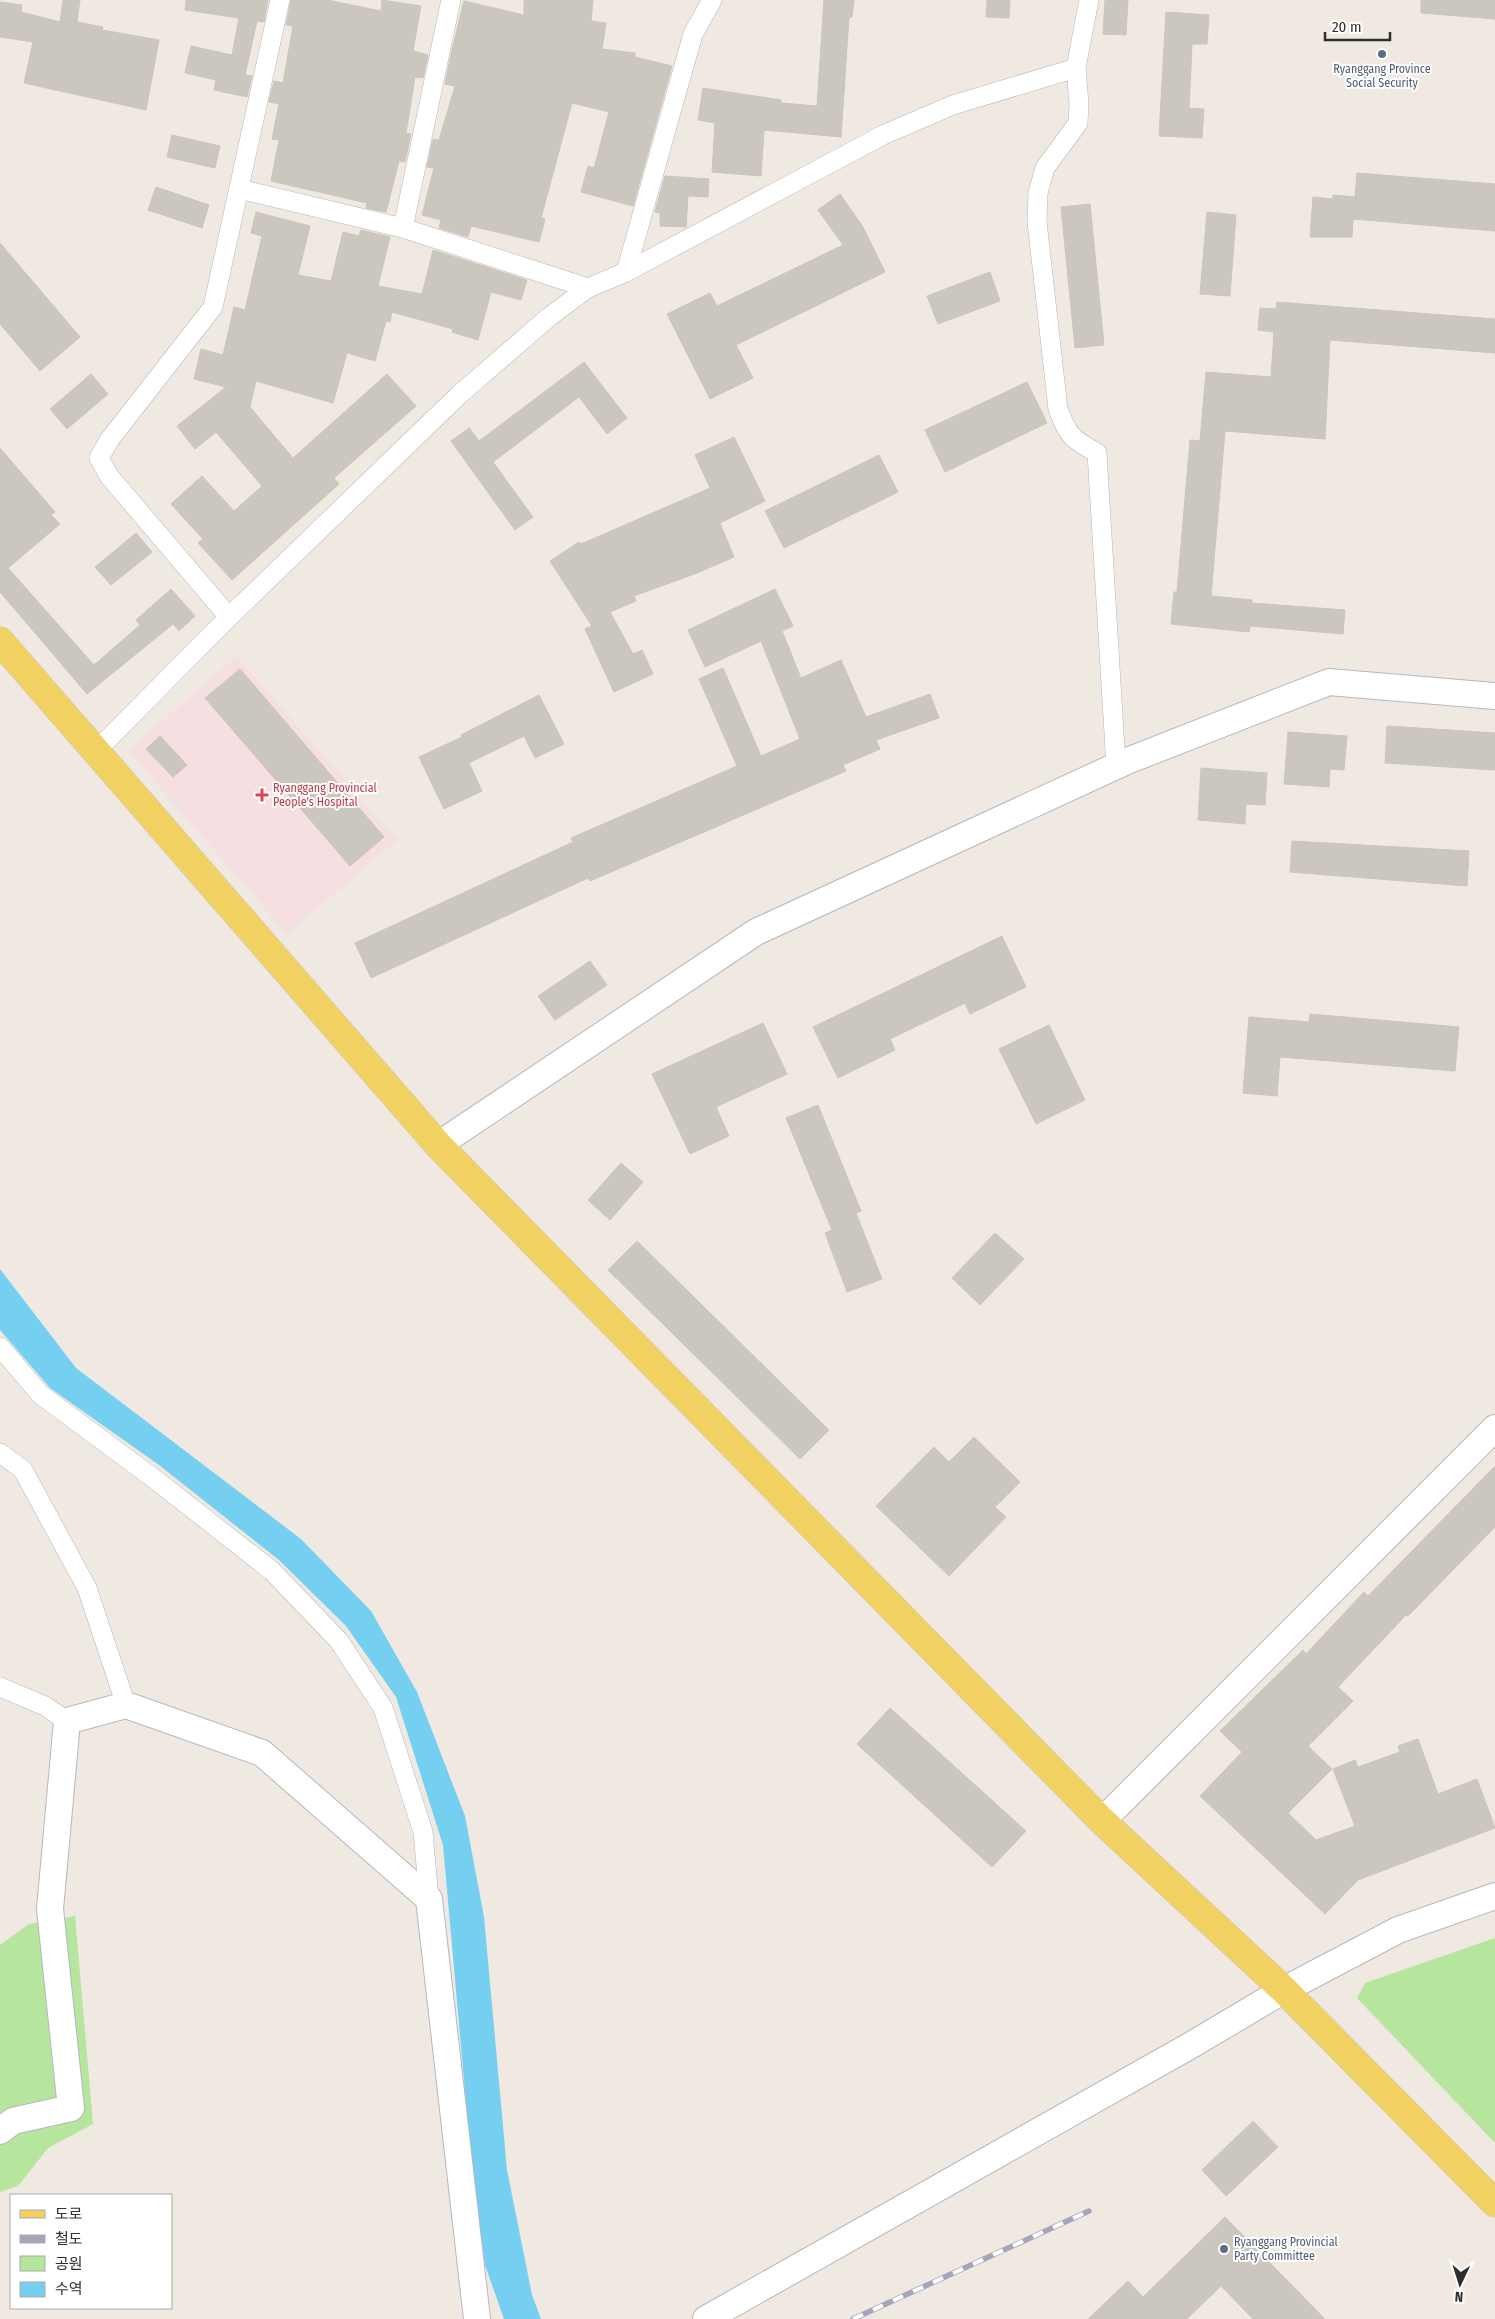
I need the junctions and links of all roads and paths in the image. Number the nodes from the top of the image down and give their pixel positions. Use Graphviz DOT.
graph roads {
  1 [pos="280,0"];
  2 [pos="451,0"];
  3 [pos="712,0"];
  4 [pos="1089,0"];
  5 [pos="1076,68"];
  6 [pos="239,189"];
  7 [pos="403,228"];
  8 [pos="626,272"];
  9 [pos="588,288"];
  10 [pos="228,616"];
  11 [pos="0,641"];
  12 [pos="1495,696"];
  13 [pos="96,751"];
  14 [pos="1116,766"];
  15 [pos="438,1145"];
  16 [pos="0,1347"];
  17 [pos="1495,1428"];
  18 [pos="0,1453"];
  19 [pos="0,1687"];
  20 [pos="126,1705"];
  21 [pos="67,1721"];
  22 [pos="1102,1821"];
  23 [pos="1495,1896"];
  24 [pos="429,1899"];
  25 [pos="1284,1990"];
  26 [pos="4,2126"];
  27 [pos="1495,2203"];
  28 [pos="477,2319"];
  29 [pos="706,2319"];
  1 -- 6 [label="street"];
  2 -- 7 [label="street"];
  3 -- 8 [label="street"];
  4 -- 5 [label="street"];
  5 -- 8 [label="street"];
  5 -- 14 [label="street"];
  6 -- 7 [label="street"];
  6 -- 10 [label="street"];
  7 -- 9 [label="street"];
  8 -- 9 [label="street"];
  9 -- 10 [label="street"];
  10 -- 13 [label="street"];
  11 -- 13 [label="main road"];
  12 -- 14 [label="street"];
  13 -- 15 [label="main road"];
  14 -- 15 [label="street"];
  15 -- 22 [label="main road"];
  16 -- 24 [label="street"];
  17 -- 22 [label="street"];
  18 -- 20 [label="street"];
  19 -- 21 [label="street"];
  20 -- 21 [label="street"];
  20 -- 24 [label="street"];
  21 -- 26 [label="street"];
  22 -- 25 [label="main road"];
  23 -- 25 [label="street"];
  24 -- 28 [label="street"];
  25 -- 27 [label="main road"];
  25 -- 29 [label="street"];
}
